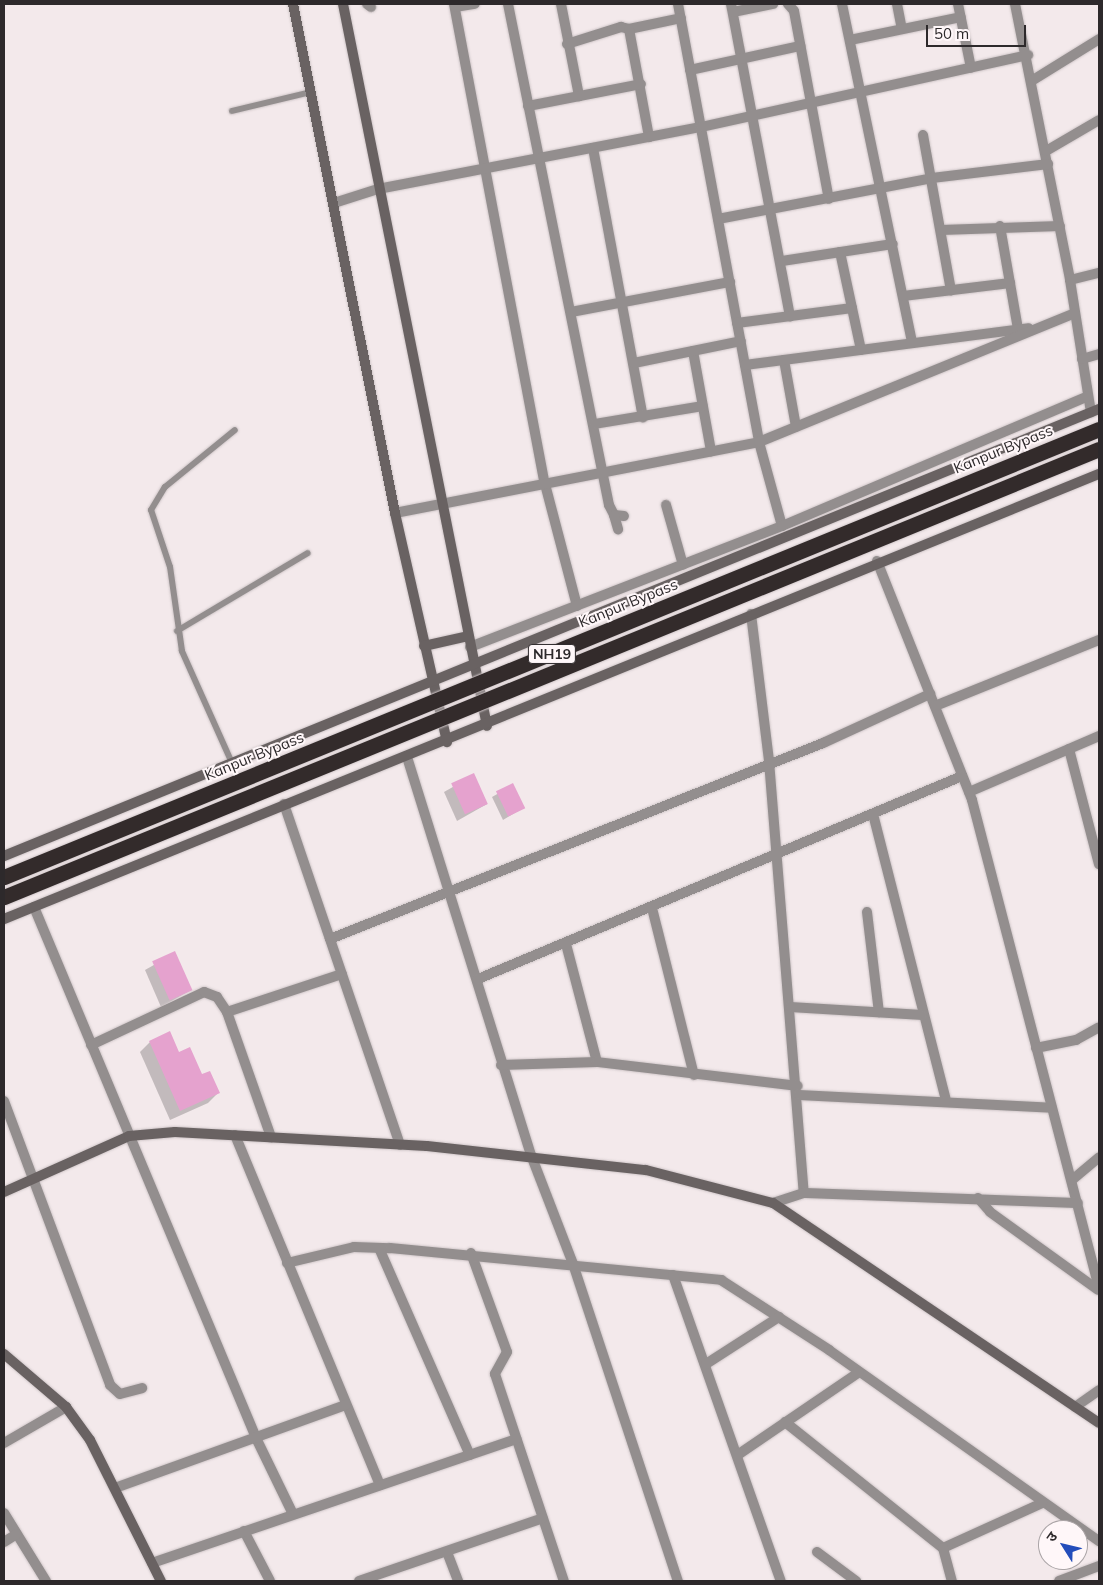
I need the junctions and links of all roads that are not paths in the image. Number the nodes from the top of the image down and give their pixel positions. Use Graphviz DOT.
graph roads {
  1 [pos="294,4"];
  2 [pos="344,4"];
  3 [pos="476,4"];
  4 [pos="508,4"];
  5 [pos="561,4"];
  6 [pos="678,4"];
  7 [pos="773,4"];
  8 [pos="788,4"];
  9 [pos="842,4"];
  10 [pos="897,4"];
  11 [pos="958,4"];
  12 [pos="1015,4"];
  13 [pos="455,6"];
  14 [pos="732,8"];
  15 [pos="961,17"];
  16 [pos="680,18"];
  17 [pos="628,29"];
  18 [pos="902,29"];
  19 [pos="1099,39"];
  20 [pos="850,40"];
  21 [pos="567,44"];
  22 [pos="800,46"];
  23 [pos="1028,55"];
  24 [pos="742,58"];
  25 [pos="971,68"];
  26 [pos="690,70"];
  27 [pos="1033,80"];
  28 [pos="641,84"];
  29 [pos="311,92"];
  30 [pos="862,92"];
  31 [pos="579,96"];
  32 [pos="810,103"];
  33 [pos="528,106"];
  34 [pos="232,110"];
  35 [pos="754,115"];
  36 [pos="1099,120"];
  37 [pos="701,127"];
  38 [pos="923,135"];
  39 [pos="649,137"];
  40 [pos="593,148"];
  41 [pos="1046,151"];
  42 [pos="538,158"];
  43 [pos="1048,164"];
  44 [pos="485,169"];
  45 [pos="932,178"];
  46 [pos="378,189"];
  47 [pos="882,190"];
  48 [pos="829,199"];
  49 [pos="334,203"];
  50 [pos="772,209"];
  51 [pos="718,219"];
  52 [pos="1000,226"];
  53 [pos="1060,226"];
  54 [pos="941,230"];
  55 [pos="892,244"];
  56 [pos="840,252"];
  57 [pos="782,261"];
  58 [pos="1099,273"];
  59 [pos="1070,280"];
  60 [pos="730,282"];
  61 [pos="1010,283"];
  62 [pos="951,290"];
  63 [pos="903,296"];
  64 [pos="622,302"];
  65 [pos="852,308"];
  66 [pos="571,312"];
  67 [pos="1075,313"];
  68 [pos="790,316"];
  69 [pos="737,323"];
  70 [pos="1045,326"];
  71 [pos="1018,329"];
  72 [pos="740,341"];
  73 [pos="912,343"];
  74 [pos="861,350"];
  75 [pos="693,351"];
  76 [pos="1099,354"];
  77 [pos="1082,359"];
  78 [pos="784,360"];
  79 [pos="634,363"];
  80 [pos="745,365"];
  81 [pos="1088,396"];
  82 [pos="703,406"];
  83 [pos="1095,410"];
  84 [pos="644,416"];
  85 [pos="594,424"];
  86 [pos="796,427"];
  87 [pos="1099,428"];
  88 [pos="235,430"];
  89 [pos="759,442"];
  90 [pos="1099,449"];
  91 [pos="711,451"];
  92 [pos="605,473"];
  93 [pos="1099,474"];
  94 [pos="545,484"];
  95 [pos="441,505"];
  96 [pos="666,505"];
  97 [pos="394,513"];
  98 [pos="782,526"];
  99 [pos="618,530"];
  100 [pos="308,553"];
  101 [pos="877,561"];
  102 [pos="683,565"];
  103 [pos="577,606"];
  104 [pos="752,614"];
  105 [pos="177,631"];
  106 [pos="468,636"];
  107 [pos="1099,640"];
  108 [pos="424,646"];
  109 [pos="470,647"];
  110 [pos="474,667"];
  111 [pos="432,684"];
  112 [pos="930,694"];
  113 [pos="935,706"];
  114 [pos="487,726"];
  115 [pos="1099,736"];
  116 [pos="447,742"];
  117 [pos="1068,749"];
  118 [pos="407,757"];
  119 [pos="769,761"];
  120 [pos="232,763"];
  121 [pos="962,776"];
  122 [pos="969,792"];
  123 [pos="284,804"];
  124 [pos="874,814"];
  125 [pos="4,856"];
  126 [pos="776,856"];
  127 [pos="1099,864"];
  128 [pos="4,876"];
  129 [pos="452,894"];
  130 [pos="4,897"];
  131 [pos="34,907"];
  132 [pos="652,908"];
  133 [pos="866,912"];
  134 [pos="4,920"];
  135 [pos="330,939"];
  136 [pos="566,944"];
  137 [pos="342,974"];
  138 [pos="478,979"];
  139 [pos="791,1007"];
  140 [pos="227,1012"];
  141 [pos="879,1012"];
  142 [pos="922,1015"];
  143 [pos="1099,1027"];
  144 [pos="91,1045"];
  145 [pos="1036,1048"];
  146 [pos="597,1062"];
  147 [pos="501,1064"];
  148 [pos="694,1074"];
  149 [pos="799,1091"];
  150 [pos="4,1101"];
  151 [pos="946,1101"];
  152 [pos="1052,1108"];
  153 [pos="235,1135"];
  154 [pos="130,1136"];
  155 [pos="271,1137"];
  156 [pos="400,1145"];
  157 [pos="530,1155"];
  158 [pos="1099,1157"];
  159 [pos="32,1179"];
  160 [pos="1072,1180"];
  161 [pos="4,1192"];
  162 [pos="804,1193"];
  163 [pos="978,1198"];
  164 [pos="773,1203"];
  165 [pos="1078,1203"];
  166 [pos="379,1248"];
  167 [pos="471,1253"];
  168 [pos="287,1263"];
  169 [pos="573,1264"];
  170 [pos="673,1276"];
  171 [pos="1099,1290"];
  172 [pos="779,1317"];
  173 [pos="4,1354"];
  174 [pos="706,1364"];
  175 [pos="858,1372"];
  176 [pos="142,1388"];
  177 [pos="1099,1390"];
  178 [pos="346,1405"];
  179 [pos="66,1407"];
  180 [pos="1075,1407"];
  181 [pos="785,1422"];
  182 [pos="1099,1423"];
  183 [pos="517,1439"];
  184 [pos="257,1440"];
  185 [pos="4,1443"];
  186 [pos="739,1454"];
  187 [pos="470,1455"];
  188 [pos="380,1485"];
  189 [pos="115,1488"];
  190 [pos="1042,1503"];
  191 [pos="4,1513"];
  192 [pos="293,1514"];
  193 [pos="543,1518"];
  194 [pos="244,1531"];
  195 [pos="17,1534"];
  196 [pos="1099,1541"];
  197 [pos="4,1542"];
  198 [pos="943,1548"];
  199 [pos="447,1552"];
  200 [pos="817,1552"];
  201 [pos="152,1562"];
  202 [pos="1099,1566"];
  203 [pos="380,1578"];
  204 [pos="46,1581"];
  205 [pos="161,1581"];
  206 [pos="270,1581"];
  207 [pos="359,1581"];
  208 [pos="458,1581"];
  209 [pos="564,1581"];
  210 [pos="678,1581"];
  211 [pos="781,1581"];
  212 [pos="856,1581"];
  213 [pos="952,1581"];
  214 [pos="1059,1581"];
  1 -- 29 [label="street"];
  2 -- 46 [label="street"];
  3 -- 13 [label="street"];
  4 -- 33 [label="street"];
  5 -- 21 [label="street"];
  6 -- 16 [label="street"];
  7 -- 14 [label="street"];
  8 -- 22 [label="street"];
  9 -- 20 [label="street"];
  10 -- 18 [label="street"];
  11 -- 15 [label="street"];
  12 -- 23 [label="street"];
  13 -- 44 [label="street"];
  14 -- 24 [label="street"];
  15 -- 18 [label="street"];
  15 -- 25 [label="street"];
  16 -- 17 [label="street"];
  16 -- 26 [label="street"];
  17 -- 21 [label="street"];
  17 -- 28 [label="street"];
  18 -- 20 [label="street"];
  19 -- 27 [label="street"];
  20 -- 30 [label="street"];
  21 -- 31 [label="street"];
  22 -- 24 [label="street"];
  22 -- 32 [label="street"];
  23 -- 25 [label="street"];
  23 -- 27 [label="street"];
  24 -- 26 [label="street"];
  24 -- 35 [label="street"];
  25 -- 30 [label="street"];
  26 -- 37 [label="street"];
  27 -- 41 [label="street"];
  28 -- 31 [label="street"];
  28 -- 39 [label="street"];
  29 -- 34 [label="lane"];
  29 -- 49 [label="street"];
  30 -- 32 [label="street"];
  30 -- 47 [label="street"];
  31 -- 33 [label="street"];
  32 -- 35 [label="street"];
  32 -- 48 [label="street"];
  33 -- 42 [label="street"];
  35 -- 37 [label="street"];
  35 -- 50 [label="street"];
  36 -- 41 [label="street"];
  37 -- 39 [label="street"];
  37 -- 51 [label="street"];
  38 -- 45 [label="street"];
  39 -- 40 [label="street"];
  40 -- 42 [label="street"];
  40 -- 64 [label="street"];
  41 -- 43 [label="street"];
  42 -- 44 [label="street"];
  42 -- 66 [label="street"];
  43 -- 45 [label="street"];
  43 -- 53 [label="street"];
  44 -- 46 [label="street"];
  44 -- 94 [label="street"];
  45 -- 47 [label="street"];
  45 -- 54 [label="street"];
  46 -- 49 [label="street"];
  46 -- 95 [label="street"];
  47 -- 48 [label="street"];
  47 -- 55 [label="street"];
  48 -- 50 [label="street"];
  49 -- 97 [label="street"];
  50 -- 51 [label="street"];
  50 -- 57 [label="street"];
  51 -- 60 [label="street"];
  52 -- 53 [label="street"];
  52 -- 54 [label="street"];
  52 -- 61 [label="street"];
  53 -- 59 [label="street"];
  54 -- 62 [label="street"];
  55 -- 56 [label="street"];
  55 -- 63 [label="street"];
  56 -- 57 [label="street"];
  56 -- 65 [label="street"];
  57 -- 68 [label="street"];
  58 -- 59 [label="street"];
  59 -- 67 [label="street"];
  60 -- 64 [label="street"];
  60 -- 69 [label="street"];
  61 -- 62 [label="street"];
  61 -- 71 [label="street"];
  62 -- 63 [label="street"];
  63 -- 73 [label="street"];
  64 -- 66 [label="street"];
  64 -- 79 [label="street"];
  65 -- 68 [label="street"];
  65 -- 74 [label="street"];
  66 -- 85 [label="street"];
  67 -- 70 [label="street"];
  67 -- 77 [label="street"];
  68 -- 69 [label="street"];
  69 -- 72 [label="street"];
  70 -- 71 [label="street"];
  70 -- 86 [label="street"];
  71 -- 73 [label="street"];
  72 -- 75 [label="street"];
  72 -- 80 [label="street"];
  73 -- 74 [label="street"];
  74 -- 78 [label="street"];
  75 -- 79 [label="street"];
  75 -- 82 [label="street"];
  76 -- 77 [label="street"];
  77 -- 81 [label="street"];
  78 -- 80 [label="street"];
  78 -- 86 [label="street"];
  79 -- 84 [label="street"];
  80 -- 89 [label="street"];
  81 -- 83 [label="street"];
  81 -- 98 [label="street"];
  82 -- 84 [label="street"];
  82 -- 91 [label="street"];
  83 -- 110 [label="street"];
  84 -- 85 [label="street"];
  85 -- 92 [label="street"];
  86 -- 89 [label="street"];
  87 -- 128 [label="highway, Kanpur Bypass / NH19, bridge"];
  88 -- 105 [label="lane"];
  89 -- 91 [label="street"];
  89 -- 98 [label="street"];
  90 -- 130 [label="highway, NH19, bridge"];
  91 -- 92 [label="street"];
  92 -- 94 [label="street"];
  92 -- 99 [label="street"];
  93 -- 101 [label="street"];
  94 -- 95 [label="street"];
  94 -- 103 [label="street"];
  95 -- 97 [label="street"];
  95 -- 106 [label="street"];
  96 -- 102 [label="street"];
  97 -- 108 [label="street"];
  98 -- 102 [label="street"];
  100 -- 105 [label="lane"];
  101 -- 104 [label="street"];
  101 -- 112 [label="street"];
  102 -- 103 [label="street"];
  103 -- 109 [label="street"];
  104 -- 114 [label="street"];
  104 -- 119 [label="street"];
  105 -- 120 [label="lane"];
  106 -- 108 [label="street"];
  106 -- 109 [label="street"];
  107 -- 113 [label="street"];
  108 -- 111 [label="street"];
  109 -- 110 [label="street"];
  110 -- 111 [label="street"];
  110 -- 114 [label="street"];
  111 -- 116 [label="street"];
  111 -- 120 [label="street"];
  112 -- 113 [label="street"];
  112 -- 119 [label="street"];
  113 -- 121 [label="street"];
  114 -- 116 [label="street"];
  115 -- 117 [label="street"];
  116 -- 118 [label="street"];
  117 -- 122 [label="street"];
  117 -- 127 [label="street"];
  118 -- 123 [label="street"];
  118 -- 129 [label="street"];
  119 -- 126 [label="street"];
  119 -- 129 [label="street"];
  120 -- 125 [label="street"];
  121 -- 122 [label="street"];
  121 -- 124 [label="street"];
  122 -- 145 [label="street"];
  123 -- 131 [label="street"];
  123 -- 135 [label="street"];
  124 -- 126 [label="street"];
  124 -- 142 [label="street"];
  126 -- 132 [label="street"];
  126 -- 139 [label="street"];
  129 -- 135 [label="street"];
  129 -- 138 [label="street"];
  131 -- 134 [label="street"];
  131 -- 144 [label="street"];
  132 -- 136 [label="street"];
  132 -- 148 [label="street"];
  133 -- 141 [label="street"];
  135 -- 137 [label="street"];
  136 -- 138 [label="street"];
  136 -- 146 [label="street"];
  137 -- 140 [label="street"];
  137 -- 156 [label="street"];
  138 -- 147 [label="street"];
  139 -- 141 [label="street"];
  139 -- 149 [label="street"];
  140 -- 144 [label="street"];
  140 -- 155 [label="street"];
  141 -- 142 [label="street"];
  142 -- 151 [label="street"];
  143 -- 145 [label="street"];
  144 -- 154 [label="street"];
  145 -- 152 [label="street"];
  146 -- 147 [label="street"];
  146 -- 148 [label="street"];
  147 -- 157 [label="street"];
  148 -- 149 [label="street"];
  149 -- 151 [label="street"];
  149 -- 162 [label="street"];
  150 -- 159 [label="street"];
  151 -- 152 [label="street"];
  152 -- 160 [label="street"];
  153 -- 154 [label="street"];
  153 -- 155 [label="street"];
  153 -- 168 [label="street"];
  154 -- 159 [label="street"];
  154 -- 184 [label="street"];
  155 -- 156 [label="street"];
  156 -- 157 [label="street"];
  157 -- 164 [label="street"];
  157 -- 169 [label="street"];
  158 -- 160 [label="street"];
  159 -- 161 [label="street"];
  159 -- 176 [label="street"];
  160 -- 165 [label="street"];
  162 -- 163 [label="street"];
  162 -- 164 [label="street"];
  163 -- 165 [label="street"];
  163 -- 171 [label="street"];
  164 -- 180 [label="street"];
  165 -- 171 [label="street"];
  166 -- 167 [label="street"];
  166 -- 168 [label="street"];
  166 -- 187 [label="street"];
  167 -- 169 [label="street"];
  167 -- 183 [label="street"];
  168 -- 178 [label="street"];
  169 -- 170 [label="street"];
  169 -- 210 [label="street"];
  170 -- 172 [label="street"];
  170 -- 174 [label="street"];
  172 -- 174 [label="street"];
  172 -- 175 [label="street"];
  173 -- 179 [label="street"];
  174 -- 186 [label="street"];
  175 -- 181 [label="street"];
  175 -- 190 [label="street"];
  177 -- 180 [label="street"];
  178 -- 184 [label="street"];
  178 -- 188 [label="street"];
  179 -- 185 [label="street"];
  179 -- 189 [label="street"];
  180 -- 182 [label="street"];
  181 -- 186 [label="street"];
  181 -- 198 [label="street"];
  183 -- 187 [label="street"];
  183 -- 193 [label="street"];
  184 -- 189 [label="street"];
  184 -- 192 [label="street"];
  186 -- 211 [label="street"];
  187 -- 188 [label="street"];
  188 -- 192 [label="street"];
  189 -- 201 [label="street"];
  190 -- 196 [label="street"];
  190 -- 198 [label="street"];
  191 -- 195 [label="street"];
  192 -- 194 [label="street"];
  193 -- 199 [label="street"];
  193 -- 209 [label="street"];
  194 -- 201 [label="street"];
  194 -- 206 [label="street"];
  195 -- 197 [label="street"];
  195 -- 204 [label="street"];
  198 -- 213 [label="street"];
  199 -- 203 [label="street"];
  199 -- 208 [label="street"];
  200 -- 212 [label="street"];
  201 -- 205 [label="street"];
  202 -- 214 [label="street"];
  203 -- 207 [label="street"];
}
